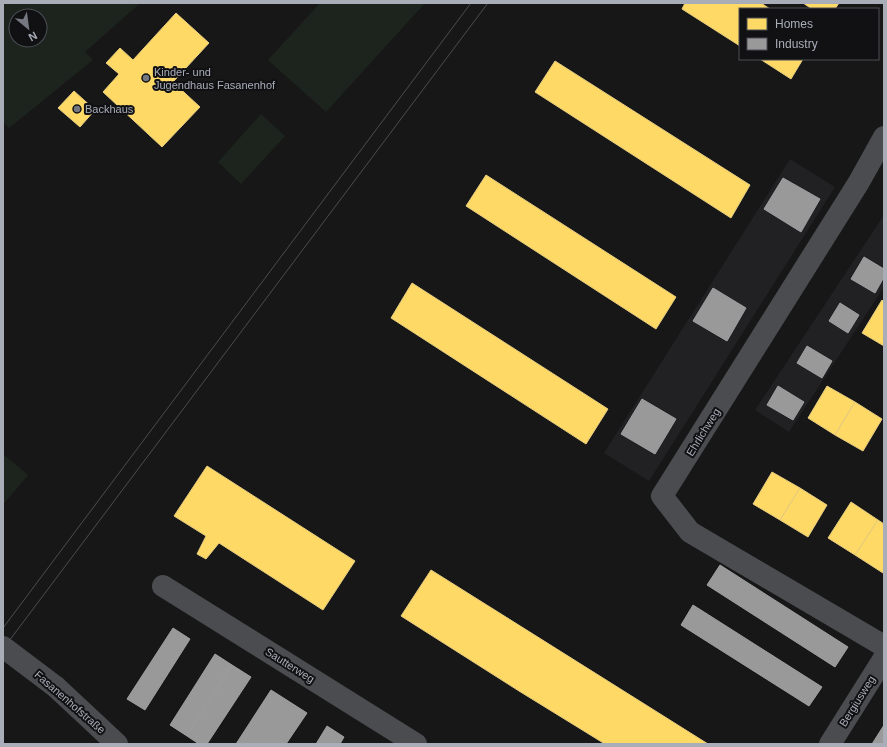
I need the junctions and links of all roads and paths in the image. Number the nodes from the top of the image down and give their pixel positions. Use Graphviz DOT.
graph roads {
  1 [pos="884,138"];
  2 [pos="163,586"];
  3 [pos="884,646"];
  4 [pos="3,647"];
  5 [pos="884,658"];
  6 [pos="117,744"];
  7 [pos="416,744"];
  8 [pos="830,744"];
  1 -- 3 [label="street, Ehrlichweg"];
  2 -- 7 [label="street, Sautterweg"];
  4 -- 6 [label="street, Fasanenhofstraße, bridge"];
  5 -- 8 [label="street, Bergiusweg"];
}
